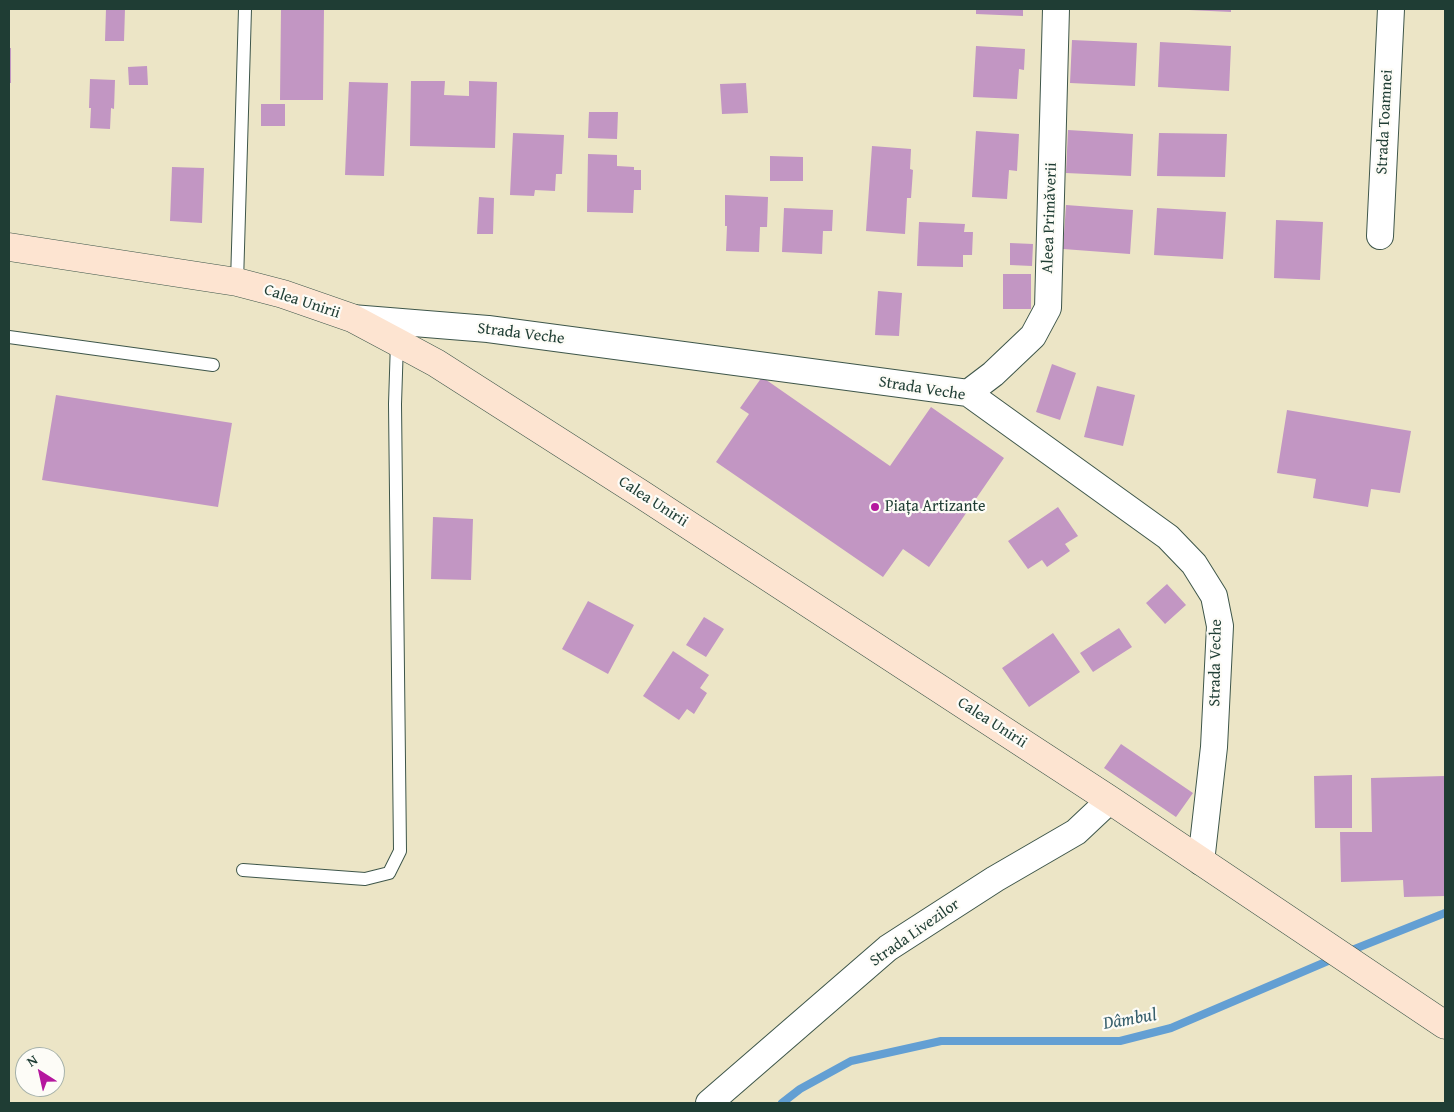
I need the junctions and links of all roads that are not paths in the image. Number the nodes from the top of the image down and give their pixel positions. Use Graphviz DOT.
graph roads {
  1 [pos="245,9"];
  2 [pos="1056,9"];
  3 [pos="1391,9"];
  4 [pos="1380,236"];
  5 [pos="9,247"];
  6 [pos="237,282"];
  7 [pos="352,318"];
  8 [pos="9,337"];
  9 [pos="397,342"];
  10 [pos="213,366"];
  11 [pos="968,393"];
  12 [pos="1110,800"];
  13 [pos="1201,862"];
  14 [pos="243,870"];
  15 [pos="1445,1025"];
  16 [pos="709,1103"];
  1 -- 6 [label="lane"];
  2 -- 11 [label="street, Aleea Primăverii"];
  3 -- 4 [label="street, Strada Toamnei"];
  5 -- 6 [label="main road, Calea Unirii"];
  6 -- 7 [label="main road, Calea Unirii"];
  7 -- 9 [label="main road, Calea Unirii"];
  7 -- 11 [label="street, Strada Veche"];
  8 -- 10 [label="lane"];
  9 -- 12 [label="main road, Calea Unirii"];
  9 -- 14 [label="lane"];
  11 -- 13 [label="street, Strada Veche"];
  12 -- 13 [label="main road, Calea Unirii"];
  12 -- 16 [label="street, Strada Livezilor"];
  13 -- 15 [label="main road, Calea Unirii"];
}
